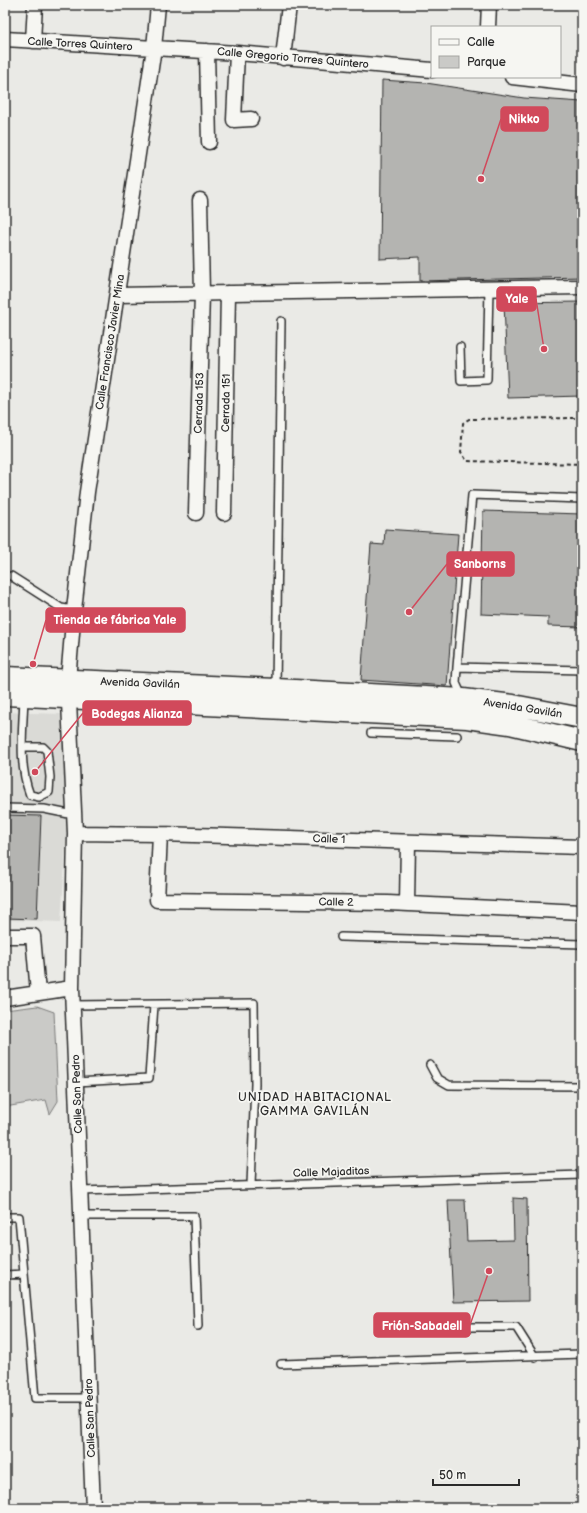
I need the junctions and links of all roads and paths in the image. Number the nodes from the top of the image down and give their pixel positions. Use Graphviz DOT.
graph roads {
  1 [pos="34,5"];
  2 [pos="158,5"];
  3 [pos="289,5"];
  4 [pos="489,5"];
  5 [pos="488,26"];
  6 [pos="5,39"];
  7 [pos="33,41"];
  8 [pos="154,48"];
  9 [pos="207,51"];
  10 [pos="237,53"];
  11 [pos="283,58"];
  12 [pos="431,70"];
  13 [pos="521,78"];
  14 [pos="582,85"];
  15 [pos="251,120"];
  16 [pos="209,142"];
  17 [pos="200,200"];
  18 [pos="582,287"];
  19 [pos="489,288"];
  20 [pos="228,292"];
  21 [pos="202,293"];
  22 [pos="117,295"];
  23 [pos="281,321"];
  24 [pos="460,347"];
  25 [pos="582,418"];
  26 [pos="582,464"];
  27 [pos="582,499"];
  28 [pos="196,513"];
  29 [pos="224,513"];
  30 [pos="11,576"];
  31 [pos="74,610"];
  32 [pos="457,667"];
  33 [pos="582,670"];
  34 [pos="5,677"];
  35 [pos="68,688"];
  36 [pos="14,695"];
  37 [pos="275,698"];
  38 [pos="465,708"];
  39 [pos="408,711"];
  40 [pos="511,714"];
  41 [pos="581,718"];
  42 [pos="371,733"];
  43 [pos="407,734"];
  44 [pos="457,736"];
  45 [pos="578,739"];
  46 [pos="23,747"];
  47 [pos="5,808"];
  48 [pos="74,815"];
  49 [pos="76,833"];
  50 [pos="160,834"];
  51 [pos="408,842"];
  52 [pos="582,847"];
  53 [pos="407,904"];
  54 [pos="582,912"];
  55 [pos="5,936"];
  56 [pos="341,937"];
  57 [pos="582,944"];
  58 [pos="72,988"];
  59 [pos="38,993"];
  60 [pos="5,998"];
  61 [pos="154,1004"];
  62 [pos="73,1005"];
  63 [pos="430,1065"];
  64 [pos="76,1082"];
  65 [pos="582,1086"];
  66 [pos="582,1175"];
  67 [pos="251,1185"];
  68 [pos="81,1191"];
  69 [pos="82,1216"];
  70 [pos="5,1217"];
  71 [pos="24,1274"];
  72 [pos="5,1275"];
  73 [pos="198,1326"];
  74 [pos="445,1327"];
  75 [pos="582,1354"];
  76 [pos="536,1357"];
  77 [pos="281,1364"];
  78 [pos="90,1398"];
  79 [pos="93,1508"];
  1 -- 7 [label="street"];
  2 -- 8 [label="street, Calle Francisco Javier Mina"];
  3 -- 11 [label="street"];
  4 -- 5 [label="street"];
  6 -- 7 [label="street, Calle Torres Quintero"];
  7 -- 8 [label="street, Calle Torres Quintero"];
  8 -- 9 [label="street, Calle Gregorio Torres Quintero"];
  8 -- 22 [label="street, Calle Francisco Javier Mina"];
  9 -- 10 [label="street, Calle Gregorio Torres Quintero"];
  9 -- 16 [label="street"];
  10 -- 11 [label="street, Calle Gregorio Torres Quintero"];
  10 -- 15 [label="street"];
  11 -- 12 [label="street, Calle Gregorio Torres Quintero"];
  13 -- 14 [label="street"];
  17 -- 21 [label="street, Cerrada 153"];
  18 -- 19 [label="street"];
  19 -- 20 [label="street"];
  19 -- 24 [label="lane"];
  20 -- 21 [label="street"];
  20 -- 29 [label="street, Cerrada 151"];
  21 -- 22 [label="street"];
  21 -- 28 [label="street, Cerrada 153"];
  22 -- 31 [label="street, Calle Francisco Javier Mina"];
  23 -- 37 [label="lane"];
  25 -- 26 [label="path"];
  27 -- 32 [label="lane"];
  30 -- 31 [label="lane"];
  31 -- 35 [label="street, Calle Francisco Javier Mina"];
  32 -- 33 [label="lane"];
  32 -- 38 [label="lane"];
  34 -- 35 [label="main road, Avenida Gavilán"];
  35 -- 36 [label="main road, Avenida Gavilán"];
  35 -- 37 [label="main road, Avenida Gavilán"];
  35 -- 48 [label="street, Calle San Pedro"];
  36 -- 46 [label="lane"];
  37 -- 39 [label="main road, Avenida Gavilán"];
  38 -- 39 [label="main road, Avenida Gavilán"];
  38 -- 40 [label="main road, Avenida Gavilán"];
  39 -- 43 [label="lane"];
  40 -- 41 [label="main road, Avenida Gavilán"];
  40 -- 45 [label="main road, Avenida Gavilán"];
  41 -- 45 [label="main road"];
  42 -- 43 [label="lane"];
  43 -- 44 [label="lane"];
  46 -- 46 [label="lane"];
  47 -- 48 [label="lane"];
  48 -- 49 [label="street, Calle San Pedro"];
  49 -- 50 [label="street, Calle 1"];
  49 -- 58 [label="street, Calle San Pedro"];
  50 -- 51 [label="street, Calle 1"];
  50 -- 53 [label="street, Calle 2"];
  51 -- 52 [label="street, Calle 1"];
  51 -- 53 [label="street"];
  53 -- 54 [label="street, Calle 2"];
  55 -- 59 [label="street"];
  56 -- 57 [label="lane"];
  58 -- 59 [label="street"];
  58 -- 62 [label="street, Calle San Pedro"];
  59 -- 60 [label="street"];
  61 -- 62 [label="lane"];
  61 -- 64 [label="lane"];
  61 -- 67 [label="lane"];
  62 -- 64 [label="street, Calle San Pedro"];
  63 -- 65 [label="lane"];
  64 -- 68 [label="street, Calle San Pedro"];
  66 -- 67 [label="lane, Calle Majaditas"];
  67 -- 68 [label="lane, Calle Majaditas"];
  68 -- 69 [label="street, Calle San Pedro"];
  69 -- 73 [label="lane"];
  69 -- 78 [label="street, Calle San Pedro"];
  70 -- 71 [label="lane"];
  71 -- 72 [label="lane"];
  71 -- 78 [label="lane"];
  74 -- 76 [label="lane"];
  75 -- 76 [label="lane"];
  76 -- 77 [label="lane"];
  78 -- 79 [label="street, Calle San Pedro"];
}
